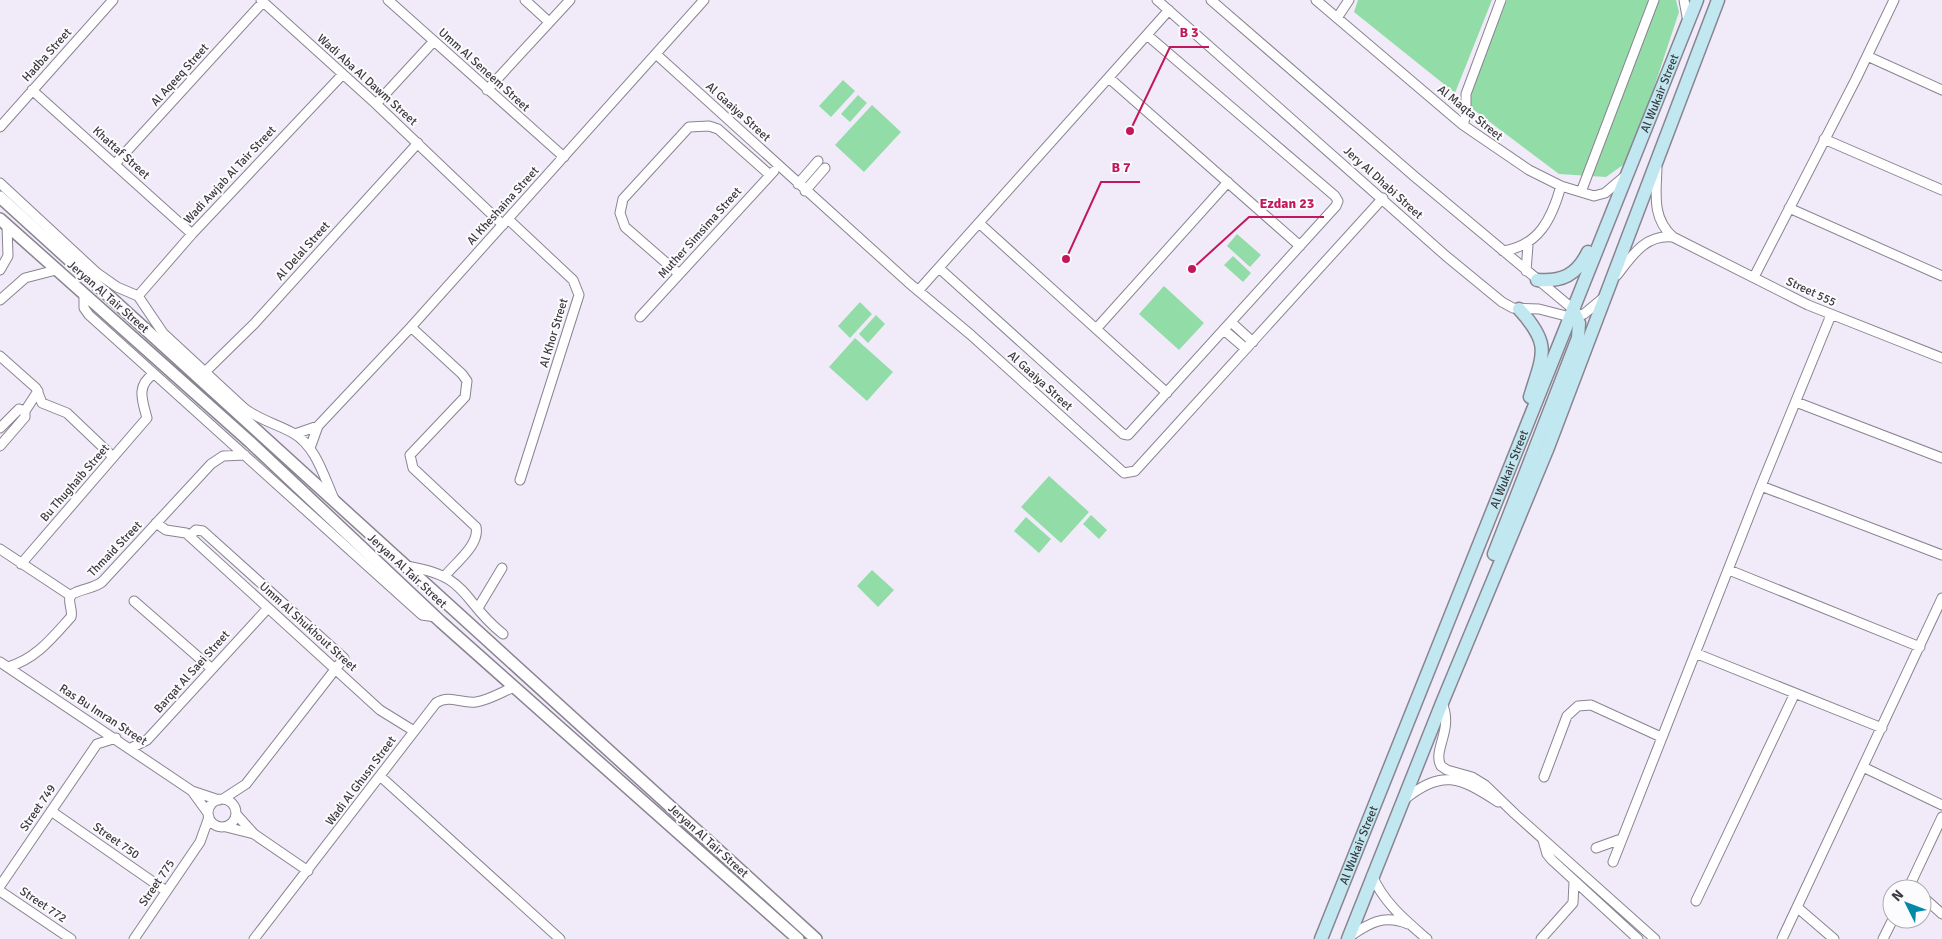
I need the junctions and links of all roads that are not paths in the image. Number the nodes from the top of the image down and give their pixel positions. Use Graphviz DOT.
graph roads {
  1 [pos="113,0"];
  2 [pos="388,0"];
  3 [pos="525,0"];
  4 [pos="570,0"];
  5 [pos="704,0"];
  6 [pos="1157,0"];
  7 [pos="1211,0"];
  8 [pos="1316,0"];
  9 [pos="1349,0"];
  10 [pos="1501,0"];
  11 [pos="1654,0"];
  12 [pos="1684,0"];
  13 [pos="1697,0"];
  14 [pos="1718,0"];
  15 [pos="1894,0"];
  16 [pos="262,1"];
  17 [pos="1169,10"];
  18 [pos="1337,18"];
  19 [pos="549,22"];
  20 [pos="1688,23"];
  21 [pos="1147,35"];
  22 [pos="433,42"];
  23 [pos="657,55"];
  24 [pos="1867,56"];
  25 [pos="342,74"];
  26 [pos="1109,78"];
  27 [pos="32,90"];
  28 [pos="488,90"];
  29 [pos="1942,90"];
  30 [pos="376,104"];
  31 [pos="1464,125"];
  32 [pos="0,127"];
  33 [pos="1824,138"];
  34 [pos="418,143"];
  35 [pos="564,157"];
  36 [pos="1657,157"];
  37 [pos="818,161"];
  38 [pos="115,164"];
  39 [pos="779,165"];
  40 [pos="825,168"];
  41 [pos="770,175"];
  42 [pos="1626,175"];
  43 [pos="1228,182"];
  44 [pos="0,183"];
  45 [pos="798,184"];
  46 [pos="1561,186"];
  47 [pos="806,190"];
  48 [pos="1942,190"];
  49 [pos="1581,192"];
  50 [pos="0,197"];
  51 [pos="1383,198"];
  52 [pos="1789,208"];
  53 [pos="3,222"];
  54 [pos="505,222"];
  55 [pos="979,223"];
  56 [pos="1604,228"];
  57 [pos="192,234"];
  58 [pos="46,238"];
  59 [pos="1673,238"];
  60 [pos="1528,245"];
  61 [pos="1300,246"];
  62 [pos="34,250"];
  63 [pos="1503,251"];
  64 [pos="939,268"];
  65 [pos="0,270"];
  66 [pos="56,270"];
  67 [pos="1526,271"];
  68 [pos="680,274"];
  69 [pos="1942,276"];
  70 [pos="1754,277"];
  71 [pos="1537,280"];
  72 [pos="1611,284"];
  73 [pos="918,291"];
  74 [pos="84,294"];
  75 [pos="138,296"];
  76 [pos="0,300"];
  77 [pos="1520,309"];
  78 [pos="1573,314"];
  79 [pos="1830,315"];
  80 [pos="640,317"];
  81 [pos="411,326"];
  82 [pos="1227,326"];
  83 [pos="1096,329"];
  84 [pos="1253,342"];
  85 [pos="1246,349"];
  86 [pos="0,356"];
  87 [pos="1942,358"];
  88 [pos="205,372"];
  89 [pos="154,374"];
  90 [pos="38,391"];
  91 [pos="1167,393"];
  92 [pos="1796,402"];
  93 [pos="25,410"];
  94 [pos="1530,418"];
  95 [pos="318,426"];
  96 [pos="0,428"];
  97 [pos="295,434"];
  98 [pos="226,438"];
  99 [pos="0,446"];
  100 [pos="310,448"];
  101 [pos="109,452"];
  102 [pos="223,456"];
  103 [pos="244,456"];
  104 [pos="1942,458"];
  105 [pos="520,480"];
  106 [pos="1760,486"];
  107 [pos="336,504"];
  108 [pos="156,524"];
  109 [pos="190,536"];
  110 [pos="215,542"];
  111 [pos="0,549"];
  112 [pos="207,551"];
  113 [pos="363,555"];
  114 [pos="1942,556"];
  115 [pos="21,564"];
  116 [pos="405,566"];
  117 [pos="502,568"];
  118 [pos="1729,570"];
  119 [pos="445,576"];
  120 [pos="255,579"];
  121 [pos="247,588"];
  122 [pos="71,596"];
  123 [pos="1942,598"];
  124 [pos="134,601"];
  125 [pos="268,608"];
  126 [pos="478,608"];
  127 [pos="1939,613"];
  128 [pos="1475,621"];
  129 [pos="503,634"];
  130 [pos="1920,647"];
  131 [pos="1694,653"];
  132 [pos="4,665"];
  133 [pos="212,669"];
  134 [pos="335,669"];
  135 [pos="514,687"];
  136 [pos="1795,692"];
  137 [pos="1442,703"];
  138 [pos="93,724"];
  139 [pos="1882,728"];
  140 [pos="414,731"];
  141 [pos="1661,737"];
  142 [pos="116,738"];
  143 [pos="96,744"];
  144 [pos="131,748"];
  145 [pos="1863,767"];
  146 [pos="380,776"];
  147 [pos="1544,777"];
  148 [pos="246,784"];
  149 [pos="192,791"];
  150 [pos="221,799"];
  151 [pos="1402,802"];
  152 [pos="1942,805"];
  153 [pos="51,811"];
  154 [pos="236,811"];
  155 [pos="1514,814"];
  156 [pos="208,815"];
  157 [pos="1942,817"];
  158 [pos="225,827"];
  159 [pos="254,834"];
  160 [pos="1543,839"];
  161 [pos="1621,839"];
  162 [pos="200,842"];
  163 [pos="1596,848"];
  164 [pos="1613,862"];
  165 [pos="308,872"];
  166 [pos="1372,874"];
  167 [pos="1913,879"];
  168 [pos="1574,882"];
  169 [pos="0,886"];
  170 [pos="0,891"];
  171 [pos="166,891"];
  172 [pos="1594,900"];
  173 [pos="1696,901"];
  174 [pos="1572,903"];
  175 [pos="1932,905"];
  176 [pos="1798,908"];
  177 [pos="1942,914"];
  178 [pos="1413,926"];
  179 [pos="556,938"];
  180 [pos="1349,938"];
  181 [pos="1636,938"];
  182 [pos="71,939"];
  183 [pos="134,939"];
  184 [pos="254,939"];
  185 [pos="798,939"];
  186 [pos="816,939"];
  187 [pos="1322,939"];
  188 [pos="1427,939"];
  189 [pos="1541,939"];
  190 [pos="1654,939"];
  191 [pos="1782,939"];
  192 [pos="1834,939"];
  1 -- 27 [label="street, Hadba Street"];
  2 -- 22 [label="street, Umm Al Seneem Street"];
  3 -- 19 [label="street"];
  4 -- 19 [label="street"];
  5 -- 23 [label="street, Al Kheshaina Street"];
  6 -- 17 [label="street, Jery Al Dhabi Street"];
  7 -- 63 [label="street, Jery Al Dhabi Street"];
  8 -- 18 [label="street, Al Maqta Street"];
  9 -- 18 [label="street"];
  10 -- 31 [label="street"];
  11 -- 49 [label="street"];
  12 -- 20 [label="street"];
  13 -- 20 [label="main road, Al Wukair Street"];
  14 -- 36 [label="main road, Al Wukair Street"];
  15 -- 24 [label="street"];
  16 -- 25 [label="street, Wadi Aba Al Dawm Street"];
  16 -- 38 [label="street, Al Aqeeq Street"];
  17 -- 21 [label="street"];
  17 -- 51 [label="street, Jery Al Dhabi Street"];
  18 -- 31 [label="street, Al Maqta Street"];
  19 -- 28 [label="street"];
  20 -- 42 [label="main road, Al Wukair Street"];
  21 -- 26 [label="street"];
  21 -- 61 [label="street"];
  22 -- 28 [label="street, Umm Al Seneem Street"];
  22 -- 30 [label="street"];
  23 -- 35 [label="street, Al Kheshaina Street"];
  23 -- 39 [label="street, Al Gaaiya Street"];
  24 -- 29 [label="street"];
  24 -- 33 [label="street"];
  25 -- 30 [label="street, Wadi Aba Al Dawm Street"];
  25 -- 57 [label="street, Wadi Awjab Al Tair Street"];
  26 -- 43 [label="street"];
  26 -- 55 [label="street"];
  27 -- 32 [label="street, Hadba Street"];
  27 -- 38 [label="street, Khattaf Street"];
  28 -- 35 [label="street, Umm Al Seneem Street"];
  30 -- 34 [label="street, Wadi Aba Al Dawm Street"];
  31 -- 46 [label="street, Al Maqta Street"];
  33 -- 48 [label="street"];
  33 -- 52 [label="street"];
  34 -- 54 [label="street, Wadi Aba Al Dawm Street"];
  34 -- 88 [label="street, Al Delal Street"];
  35 -- 54 [label="street, Al Kheshaina Street"];
  36 -- 59 [label="street"];
  36 -- 72 [label="main road, Al Wukair Street"];
  37 -- 45 [label="street"];
  38 -- 57 [label="street, Khattaf Street"];
  39 -- 41 [label="street, Muther Simsima Street"];
  39 -- 45 [label="street, Al Gaaiya Street"];
  40 -- 47 [label="street"];
  41 -- 68 [label="street, Muther Simsima Street"];
  41 -- 68 [label="street"];
  42 -- 49 [label="street, Al Maqta Street"];
  42 -- 56 [label="main road, Al Wukair Street"];
  43 -- 61 [label="street"];
  43 -- 83 [label="street"];
  44 -- 75 [label="street, Jeryan Al Tair Street"];
  45 -- 47 [label="street, Al Gaaiya Street"];
  46 -- 49 [label="street, Al Maqta Street"];
  46 -- 60 [label="street"];
  47 -- 73 [label="street, Al Gaaiya Street"];
  50 -- 58 [label="street, Jeryan Al Tair Street"];
  51 -- 77 [label="street, Jery Al Dhabi Street"];
  51 -- 84 [label="street, Al Gaaiya Street"];
  52 -- 69 [label="street"];
  52 -- 70 [label="street"];
  53 -- 62 [label="street, Jeryan Al Tair Street"];
  53 -- 65 [label="street"];
  54 -- 81 [label="street, Al Kheshaina Street"];
  54 -- 105 [label="street, Al Khor Street"];
  55 -- 64 [label="street"];
  55 -- 83 [label="street"];
  56 -- 71 [label="main road"];
  56 -- 78 [label="main road, Al Wukair Street"];
  57 -- 75 [label="street, Wadi Awjab Al Tair Street"];
  58 -- 62 [label="street"];
  58 -- 107 [label="street, Jeryan Al Tair Street"];
  59 -- 70 [label="street, Street 555"];
  59 -- 72 [label="street"];
  60 -- 63 [label="street"];
  60 -- 67 [label="street"];
  61 -- 82 [label="street"];
  62 -- 66 [label="street, Jeryan Al Tair Street"];
  63 -- 67 [label="street, Jery Al Dhabi Street"];
  64 -- 73 [label="street"];
  64 -- 91 [label="street"];
  66 -- 74 [label="street, Jeryan Al Tair Street"];
  66 -- 76 [label="street"];
  67 -- 71 [label="street, Jery Al Dhabi Street"];
  68 -- 80 [label="street, Muther Simsima Street"];
  70 -- 79 [label="street, Street 555"];
  71 -- 78 [label="street, Jery Al Dhabi Street"];
  72 -- 78 [label="street"];
  72 -- 128 [label="main road, Al Wukair Street"];
  73 -- 85 [label="street, Al Gaaiya Street"];
  74 -- 89 [label="street"];
  74 -- 113 [label="street, Jeryan Al Tair Street"];
  75 -- 88 [label="street, Jeryan Al Tair Street"];
  77 -- 78 [label="street, Jery Al Dhabi Street"];
  77 -- 94 [label="main road"];
  78 -- 94 [label="main road, Al Wukair Street"];
  78 -- 128 [label="main road"];
  79 -- 87 [label="street, Street 555"];
  79 -- 92 [label="street"];
  81 -- 95 [label="street, Al Kheshaina Street"];
  81 -- 119 [label="street"];
  82 -- 84 [label="street"];
  82 -- 85 [label="street"];
  82 -- 91 [label="street"];
  83 -- 91 [label="street"];
  84 -- 85 [label="street, Al Gaaiya Street"];
  86 -- 90 [label="street"];
  88 -- 97 [label="street, Jeryan Al Tair Street"];
  89 -- 98 [label="street"];
  89 -- 115 [label="street, Bu Thughaib Street"];
  90 -- 93 [label="street"];
  90 -- 101 [label="street"];
  92 -- 104 [label="street"];
  92 -- 106 [label="street"];
  93 -- 96 [label="street"];
  93 -- 99 [label="street"];
  94 -- 187 [label="main road, Al Wukair Street"];
  95 -- 97 [label="street, Al Kheshaina Street"];
  95 -- 100 [label="street, Al Kheshaina Street"];
  97 -- 100 [label="street, Jeryan Al Tair Street"];
  98 -- 102 [label="street"];
  98 -- 103 [label="street"];
  100 -- 107 [label="street, Jeryan Al Tair Street"];
  102 -- 103 [label="street"];
  102 -- 108 [label="street, Thmaid Street"];
  103 -- 113 [label="street"];
  106 -- 114 [label="street"];
  106 -- 118 [label="street"];
  107 -- 116 [label="street, Jeryan Al Tair Street"];
  108 -- 109 [label="street, Umm Al Shukhout Street"];
  108 -- 122 [label="street, Thmaid Street"];
  109 -- 110 [label="street, Umm Al Shukhout Street"];
  109 -- 112 [label="street, Umm Al Shukhout Street"];
  110 -- 112 [label="street"];
  110 -- 120 [label="street, Umm Al Shukhout Street"];
  111 -- 115 [label="street"];
  112 -- 121 [label="street, Umm Al Shukhout Street"];
  113 -- 135 [label="street, Jeryan Al Tair Street"];
  115 -- 122 [label="street"];
  116 -- 119 [label="street"];
  116 -- 186 [label="street, Jeryan Al Tair Street"];
  117 -- 126 [label="street"];
  118 -- 130 [label="street"];
  118 -- 131 [label="street"];
  119 -- 126 [label="street"];
  120 -- 121 [label="street"];
  120 -- 134 [label="street, Umm Al Shukhout Street"];
  121 -- 125 [label="street, Umm Al Shukhout Street"];
  122 -- 132 [label="street"];
  123 -- 127 [label="street"];
  124 -- 133 [label="street"];
  125 -- 133 [label="street, Barqat Al Saei Street"];
  125 -- 134 [label="street, Umm Al Shukhout Street"];
  126 -- 129 [label="street"];
  127 -- 130 [label="street"];
  128 -- 137 [label="main road, Al Wukair Street"];
  130 -- 139 [label="street"];
  131 -- 136 [label="street"];
  131 -- 141 [label="street"];
  132 -- 138 [label="street, Ras Bu Imran Street"];
  133 -- 144 [label="street, Barqat Al Saei Street"];
  134 -- 140 [label="street, Umm Al Shukhout Street"];
  134 -- 148 [label="street"];
  135 -- 140 [label="street, Wadi Al Ghusn Street"];
  135 -- 185 [label="street, Jeryan Al Tair Street"];
  136 -- 139 [label="street"];
  136 -- 173 [label="street"];
  137 -- 151 [label="main road, Al Wukair Street"];
  137 -- 155 [label="street"];
  138 -- 142 [label="street, Ras Bu Imran Street"];
  138 -- 143 [label="street"];
  139 -- 145 [label="street"];
  140 -- 146 [label="street, Wadi Al Ghusn Street"];
  141 -- 147 [label="street"];
  141 -- 161 [label="street"];
  142 -- 143 [label="street"];
  142 -- 144 [label="street, Ras Bu Imran Street"];
  143 -- 153 [label="street, Street 749"];
  144 -- 149 [label="street, Ras Bu Imran Street"];
  145 -- 152 [label="street"];
  145 -- 176 [label="street"];
  146 -- 165 [label="street, Wadi Al Ghusn Street"];
  146 -- 179 [label="street"];
  148 -- 150 [label="street"];
  148 -- 154 [label="street"];
  149 -- 150 [label="street, Ras Bu Imran Street"];
  149 -- 156 [label="street, Ras Bu Imran Street"];
  150 -- 154 [label="street"];
  150 -- 156 [label="street"];
  151 -- 155 [label="street"];
  151 -- 166 [label="main road, Al Wukair Street"];
  153 -- 169 [label="street, Street 749"];
  153 -- 171 [label="street, Street 750"];
  154 -- 158 [label="street"];
  154 -- 159 [label="street"];
  155 -- 160 [label="street"];
  156 -- 158 [label="street"];
  156 -- 162 [label="street, Street 775"];
  157 -- 167 [label="street"];
  158 -- 159 [label="street"];
  158 -- 162 [label="street, Street 775"];
  159 -- 165 [label="street"];
  160 -- 168 [label="street"];
  160 -- 190 [label="street"];
  161 -- 163 [label="street"];
  161 -- 164 [label="street"];
  162 -- 171 [label="street, Street 775"];
  165 -- 184 [label="street, Wadi Al Ghusn Street"];
  166 -- 178 [label="street"];
  166 -- 180 [label="main road, Al Wukair Street"];
  168 -- 172 [label="street"];
  168 -- 174 [label="street"];
  170 -- 182 [label="street, Street 772"];
  171 -- 183 [label="street, Street 775"];
  172 -- 174 [label="street"];
  172 -- 181 [label="street"];
  174 -- 189 [label="street"];
  175 -- 177 [label="street"];
  176 -- 191 [label="street"];
  176 -- 192 [label="street"];
  178 -- 180 [label="street"];
  178 -- 188 [label="street"];
  181 -- 190 [label="street"];
}
